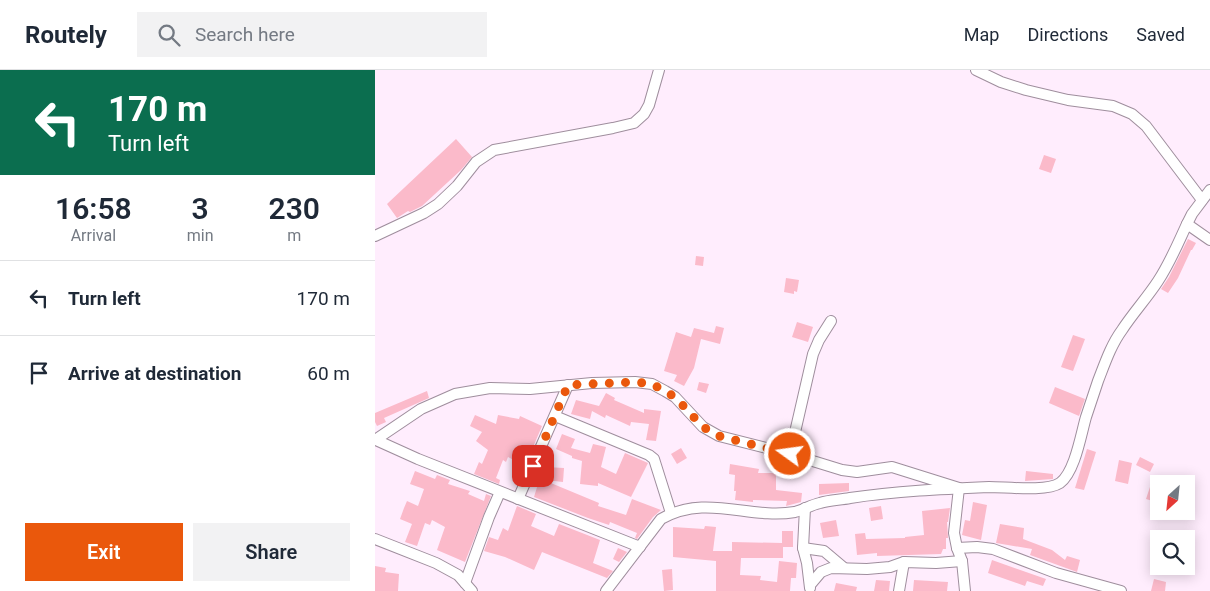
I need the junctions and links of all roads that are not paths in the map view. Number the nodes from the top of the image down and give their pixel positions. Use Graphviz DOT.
graph roads {
  1 [pos="659,70"];
  2 [pos="976,70"];
  3 [pos="1210,190"];
  4 [pos="1202,200"];
  5 [pos="1187,224"];
  6 [pos="375,236"];
  7 [pos="1210,240"];
  8 [pos="831,321"];
  9 [pos="568,385"];
  10 [pos="555,416"];
  11 [pos="375,440"];
  12 [pos="790,454"];
  13 [pos="959,488"];
  14 [pos="500,492"];
  15 [pos="518,499"];
  16 [pos="805,508"];
  17 [pos="671,513"];
  18 [pos="375,539"];
  19 [pos="640,547"];
  20 [pos="803,548"];
  21 [pos="957,548"];
  22 [pos="962,561"];
  23 [pos="904,562"];
  24 [pos="843,567"];
  25 [pos="469,587"];
  26 [pos="810,588"];
  27 [pos="606,591"];
  28 [pos="899,591"];
  29 [pos="965,591"];
  30 [pos="1121,591"];
  1 -- 6 [label="street"];
  2 -- 4 [label="street"];
  3 -- 4 [label="street"];
  4 -- 5 [label="street"];
  5 -- 7 [label="street"];
  5 -- 13 [label="street"];
  8 -- 12 [label="street"];
  9 -- 10 [label="street"];
  9 -- 11 [label="street"];
  9 -- 12 [label="street"];
  10 -- 15 [label="street"];
  10 -- 17 [label="street"];
  11 -- 14 [label="street"];
  12 -- 13 [label="street"];
  13 -- 16 [label="street"];
  13 -- 21 [label="street"];
  14 -- 15 [label="street"];
  14 -- 25 [label="street"];
  15 -- 19 [label="street"];
  16 -- 17 [label="street"];
  16 -- 20 [label="street"];
  17 -- 19 [label="street"];
  18 -- 25 [label="street"];
  19 -- 27 [label="street"];
  20 -- 24 [label="street"];
  20 -- 26 [label="street"];
  21 -- 22 [label="street"];
  21 -- 30 [label="street"];
  22 -- 23 [label="street"];
  22 -- 29 [label="street"];
  23 -- 24 [label="street"];
  23 -- 28 [label="street"];
  24 -- 26 [label="street"];
}
